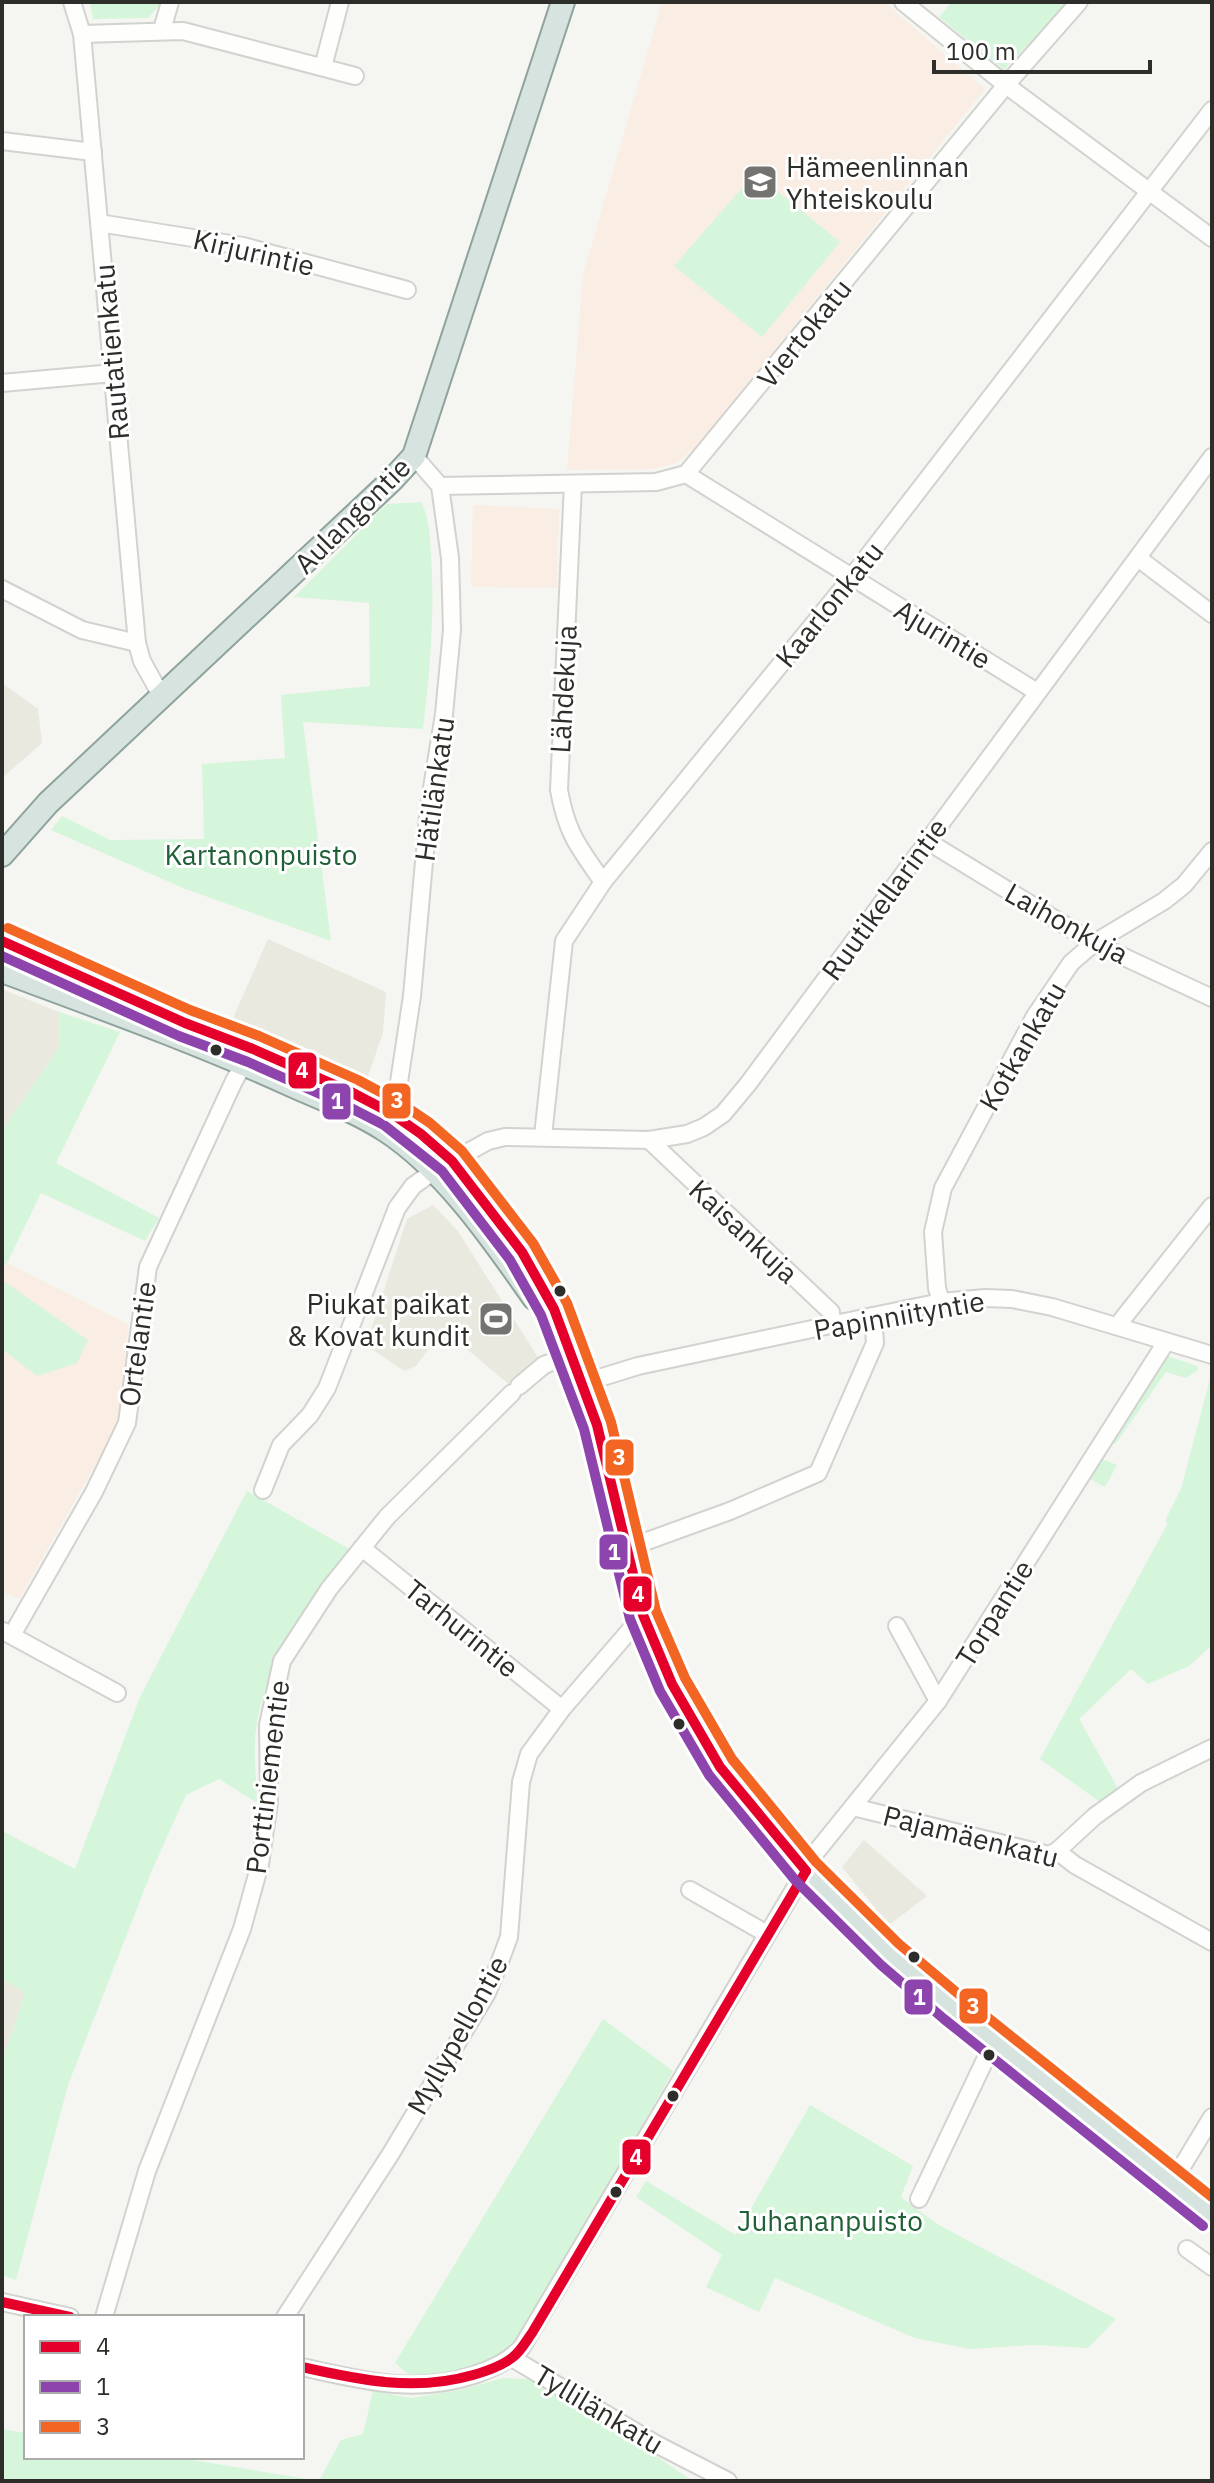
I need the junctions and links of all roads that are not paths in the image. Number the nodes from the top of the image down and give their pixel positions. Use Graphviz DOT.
graph roads {
  1 [pos="72,2"];
  2 [pos="170,2"];
  3 [pos="340,2"];
  4 [pos="563,2"];
  5 [pos="903,2"];
  6 [pos="1079,2"];
  7 [pos="162,30"];
  8 [pos="82,34"];
  9 [pos="323,67"];
  10 [pos="355,76"];
  11 [pos="1006,85"];
  12 [pos="1212,110"];
  13 [pos="2,141"];
  14 [pos="93,152"];
  15 [pos="1149,191"];
  16 [pos="99,223"];
  17 [pos="1212,238"];
  18 [pos="407,290"];
  19 [pos="113,373"];
  20 [pos="2,383"];
  21 [pos="414,456"];
  22 [pos="1212,457"];
  23 [pos="686,474"];
  24 [pos="573,484"];
  25 [pos="440,486"];
  26 [pos="1138,558"];
  27 [pos="851,578"];
  28 [pos="2,589"];
  29 [pos="1212,614"];
  30 [pos="137,643"];
  31 [pos="1037,692"];
  32 [pos="162,697"];
  33 [pos="48,803"];
  34 [pos="2,838"];
  35 [pos="927,841"];
  36 [pos="1212,851"];
  37 [pos="2,855"];
  38 [pos="603,882"];
  39 [pos="2,941"];
  40 [pos="1094,943"];
  41 [pos="2,971"];
  42 [pos="1212,998"];
  43 [pos="248,1056"];
  44 [pos="388,1121"];
  45 [pos="543,1136"];
  46 [pos="649,1140"];
  47 [pos="443,1166"];
  48 [pos="1212,1206"];
  49 [pos="941,1302"];
  50 [pos="873,1316"];
  51 [pos="832,1325"];
  52 [pos="1117,1326"];
  53 [pos="1166,1342"];
  54 [pos="568,1350"];
  55 [pos="1212,1355"];
  56 [pos="583,1383"];
  57 [pos="263,1490"];
  58 [pos="362,1548"];
  59 [pos="625,1549"];
  60 [pos="643,1615"];
  61 [pos="897,1626"];
  62 [pos="7,1632"];
  63 [pos="117,1693"];
  64 [pos="938,1701"];
  65 [pos="562,1709"];
  66 [pos="1212,1748"];
  67 [pos="853,1807"];
  68 [pos="1057,1851"];
  69 [pos="806,1871"];
  70 [pos="690,1890"];
  71 [pos="767,1934"];
  72 [pos="1212,1942"];
  73 [pos="994,2041"];
  74 [pos="1212,2117"];
  75 [pos="1172,2183"];
  76 [pos="919,2199"];
  77 [pos="1212,2215"];
  78 [pos="1187,2249"];
  79 [pos="1212,2267"];
  80 [pos="2,2302"];
  81 [pos="61,2315"];
  82 [pos="105,2315"];
  83 [pos="286,2315"];
  84 [pos="512,2358"];
  85 [pos="304,2367"];
  86 [pos="728,2481"];
  1 -- 8 [label="street, Rautatienkatu"];
  2 -- 7 [label="street"];
  3 -- 9 [label="street"];
  4 -- 21 [label="main road, Aulangontie"];
  5 -- 11 [label="street"];
  6 -- 11 [label="street, Viertokatu"];
  7 -- 8 [label="street"];
  7 -- 9 [label="street"];
  8 -- 14 [label="street, Rautatienkatu"];
  9 -- 10 [label="street"];
  11 -- 15 [label="street"];
  11 -- 23 [label="street, Viertokatu"];
  12 -- 15 [label="street, Kaarlonkatu"];
  13 -- 14 [label="street"];
  14 -- 16 [label="street, Rautatienkatu"];
  15 -- 17 [label="street"];
  15 -- 27 [label="street, Kaarlonkatu"];
  16 -- 18 [label="street, Kirjurintie"];
  16 -- 19 [label="street, Rautatienkatu"];
  19 -- 20 [label="street"];
  19 -- 30 [label="street, Rautatienkatu"];
  21 -- 25 [label="street"];
  21 -- 32 [label="main road, Aulangontie"];
  22 -- 26 [label="street, Ruutikellarintie"];
  23 -- 24 [label="street"];
  23 -- 27 [label="street, Ajurintie"];
  24 -- 25 [label="street"];
  24 -- 38 [label="street, Lähdekuja"];
  25 -- 44 [label="street, Hätilänkatu"];
  26 -- 29 [label="street"];
  26 -- 31 [label="street, Ruutikellarintie"];
  27 -- 31 [label="street, Ajurintie"];
  27 -- 38 [label="street, Kaarlonkatu"];
  28 -- 30 [label="street"];
  30 -- 32 [label="street, Rautatienkatu"];
  31 -- 35 [label="street, Ruutikellarintie"];
  32 -- 33 [label="main road, Aulangontie"];
  33 -- 34 [label="main road, Aulangontie"];
  33 -- 37 [label="main road, Aulangontie"];
  35 -- 40 [label="street, Laihonkuja"];
  35 -- 46 [label="street, Ruutikellarintie"];
  36 -- 40 [label="street, Kotkankatu"];
  38 -- 45 [label="street, Kaarlonkatu"];
  39 -- 43 [label="main road"];
  40 -- 42 [label="street, Laihonkuja"];
  40 -- 49 [label="street, Kotkankatu"];
  41 -- 43 [label="main road"];
  43 -- 44 [label="main road"];
  43 -- 62 [label="street, Ortelantie"];
  44 -- 47 [label="main road"];
  45 -- 46 [label="street, Ruutikellarintie"];
  45 -- 47 [label="street, Ruutikellarintie"];
  46 -- 51 [label="street, Kaisankuja"];
  47 -- 54 [label="main road"];
  47 -- 57 [label="street, Ruutikellarintie"];
  48 -- 52 [label="street"];
  49 -- 50 [label="street, Papinniityntie"];
  49 -- 52 [label="street, Papinniityntie"];
  50 -- 51 [label="street, Papinniityntie"];
  50 -- 59 [label="street"];
  51 -- 56 [label="street, Papinniityntie"];
  52 -- 53 [label="street, Papinniityntie"];
  53 -- 55 [label="street, Papinniityntie"];
  53 -- 64 [label="street, Torpantie"];
  54 -- 56 [label="main road"];
  54 -- 58 [label="street, Porttiniementie"];
  56 -- 59 [label="main road"];
  58 -- 65 [label="street, Tarhurintie"];
  58 -- 82 [label="street, Porttiniementie"];
  59 -- 60 [label="main road"];
  60 -- 65 [label="street, Myllypellontie"];
  60 -- 69 [label="main road"];
  61 -- 64 [label="street"];
  62 -- 63 [label="street"];
  64 -- 67 [label="street, Torpantie"];
  65 -- 83 [label="street, Myllypellontie"];
  66 -- 68 [label="street"];
  67 -- 68 [label="street, Pajamäenkatu"];
  67 -- 69 [label="street, Torpantie"];
  68 -- 72 [label="street, Pajamäenkatu"];
  69 -- 71 [label="street, Torpantie"];
  69 -- 73 [label="main road"];
  70 -- 71 [label="street"];
  71 -- 84 [label="street, Torpantie"];
  73 -- 75 [label="main road"];
  73 -- 76 [label="street"];
  74 -- 75 [label="street"];
  75 -- 77 [label="main road"];
  78 -- 79 [label="street"];
  80 -- 81 [label="street"];
  84 -- 85 [label="street"];
  84 -- 86 [label="street, Tyllilänkatu"];
}
